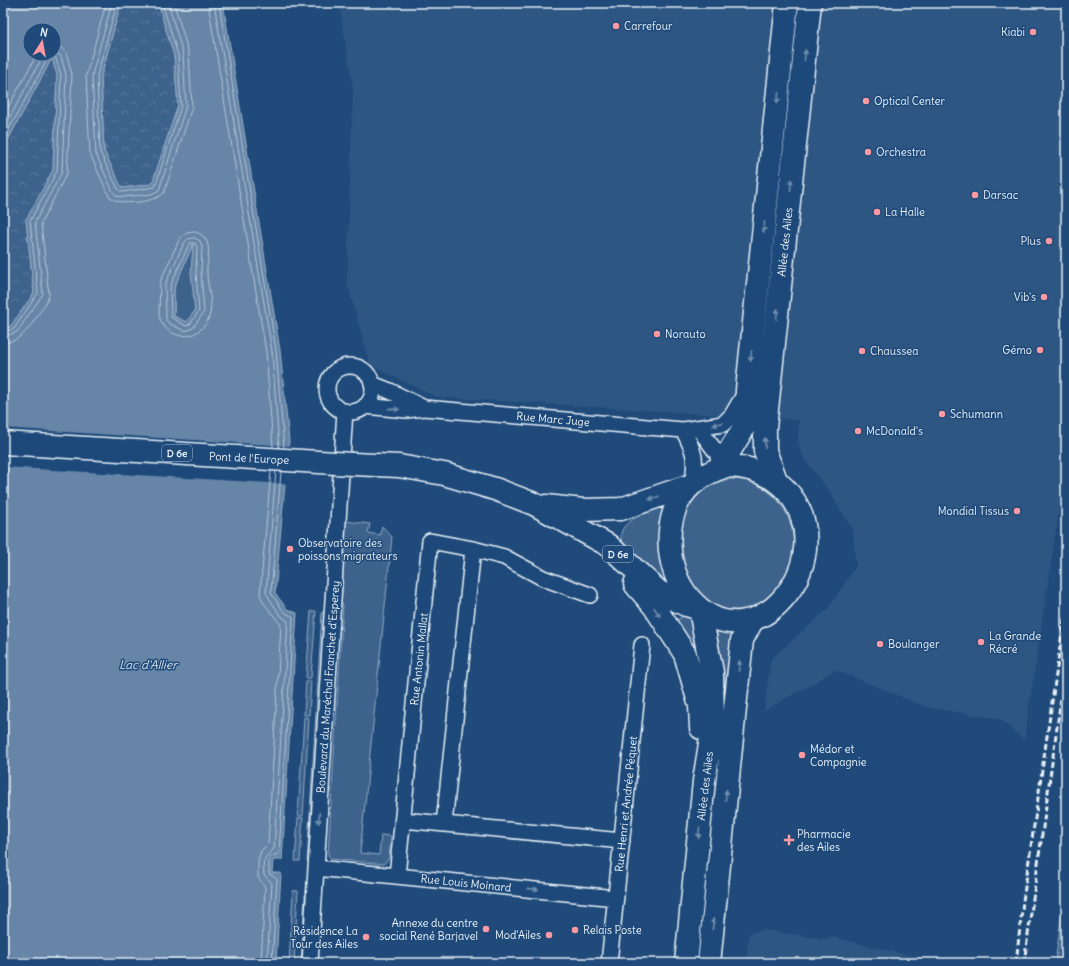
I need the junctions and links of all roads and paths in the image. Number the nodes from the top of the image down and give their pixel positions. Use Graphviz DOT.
graph roads {
  1 [pos="787,3"];
  2 [pos="810,3"];
  3 [pos="372,384"];
  4 [pos="747,390"];
  5 [pos="365,406"];
  6 [pos="424,408"];
  7 [pos="345,411"];
  8 [pos="699,429"];
  9 [pos="683,430"];
  10 [pos="3,443"];
  11 [pos="723,467"];
  12 [pos="776,480"];
  13 [pos="692,485"];
  14 [pos="534,504"];
  15 [pos="473,549"];
  16 [pos="590,595"];
  17 [pos="699,609"];
  18 [pos="752,621"];
  19 [pos="642,645"];
  20 [pos="704,781"];
  21 [pos="403,820"];
  22 [pos="444,824"];
  23 [pos="622,841"];
  24 [pos="316,868"];
  25 [pos="397,876"];
  26 [pos="616,898"];
  27 [pos="310,963"];
  28 [pos="610,963"];
  29 [pos="686,963"];
  30 [pos="709,963"];
  1 -- 4 [label="main road, Allée des Ailes, one-way"];
  12 -- 2 [label="main road, Allée des Ailes, one-way"];
  3 -- 5 [label="street"];
  3 -- 6 [label="street, Rue Marc Juge"];
  3 -- 7 [label="street"];
  4 -- 8 [label="street, Rue Marc Juge, one-way"];
  4 -- 11 [label="main road, Allée des Ailes"];
  5 -- 6 [label="street, Rue Marc Juge, one-way"];
  5 -- 7 [label="street"];
  6 -- 9 [label="street, Rue Marc Juge"];
  7 -- 24 [label="street, Boulevard du Maréchal Franchet d'Esperey, one-way"];
  8 -- 9 [label="street, Rue Marc Juge"];
  8 -- 11 [label="street"];
  9 -- 13 [label="street"];
  10 -- 14 [label="main road, Pont de l'Europe / D 6e, bridge"];
  11 -- 12 [label="main road"];
  11 -- 13 [label="main road"];
  12 -- 18 [label="main road"];
  13 -- 14 [label="main road, D 6e, one-way"];
  13 -- 17 [label="main road"];
  14 -- 17 [label="main road, D 6e"];
  14 -- 20 [label="main road, one-way"];
  15 -- 16 [label="street, Rue Antonin Mallat"];
  15 -- 21 [label="street, Rue Antonin Mallat"];
  15 -- 22 [label="street"];
  17 -- 18 [label="main road"];
  17 -- 20 [label="main road, Allée des Ailes"];
  30 -- 18 [label="main road, Allée des Ailes, one-way"];
  19 -- 23 [label="street, Rue Henri et Andrée Péquet"];
  20 -- 29 [label="main road, Allée des Ailes, one-way"];
  21 -- 22 [label="street"];
  21 -- 25 [label="street, Rue Antonin Mallat"];
  22 -- 23 [label="street"];
  23 -- 26 [label="street, Rue Henri et Andrée Péquet"];
  24 -- 25 [label="street, Rue Louis Moinard"];
  24 -- 27 [label="street, Boulevard du Maréchal Franchet d'Esperey"];
  25 -- 26 [label="street, Rue Louis Moinard, one-way"];
  26 -- 28 [label="street, Rue Henri et Andrée Péquet"];
}
